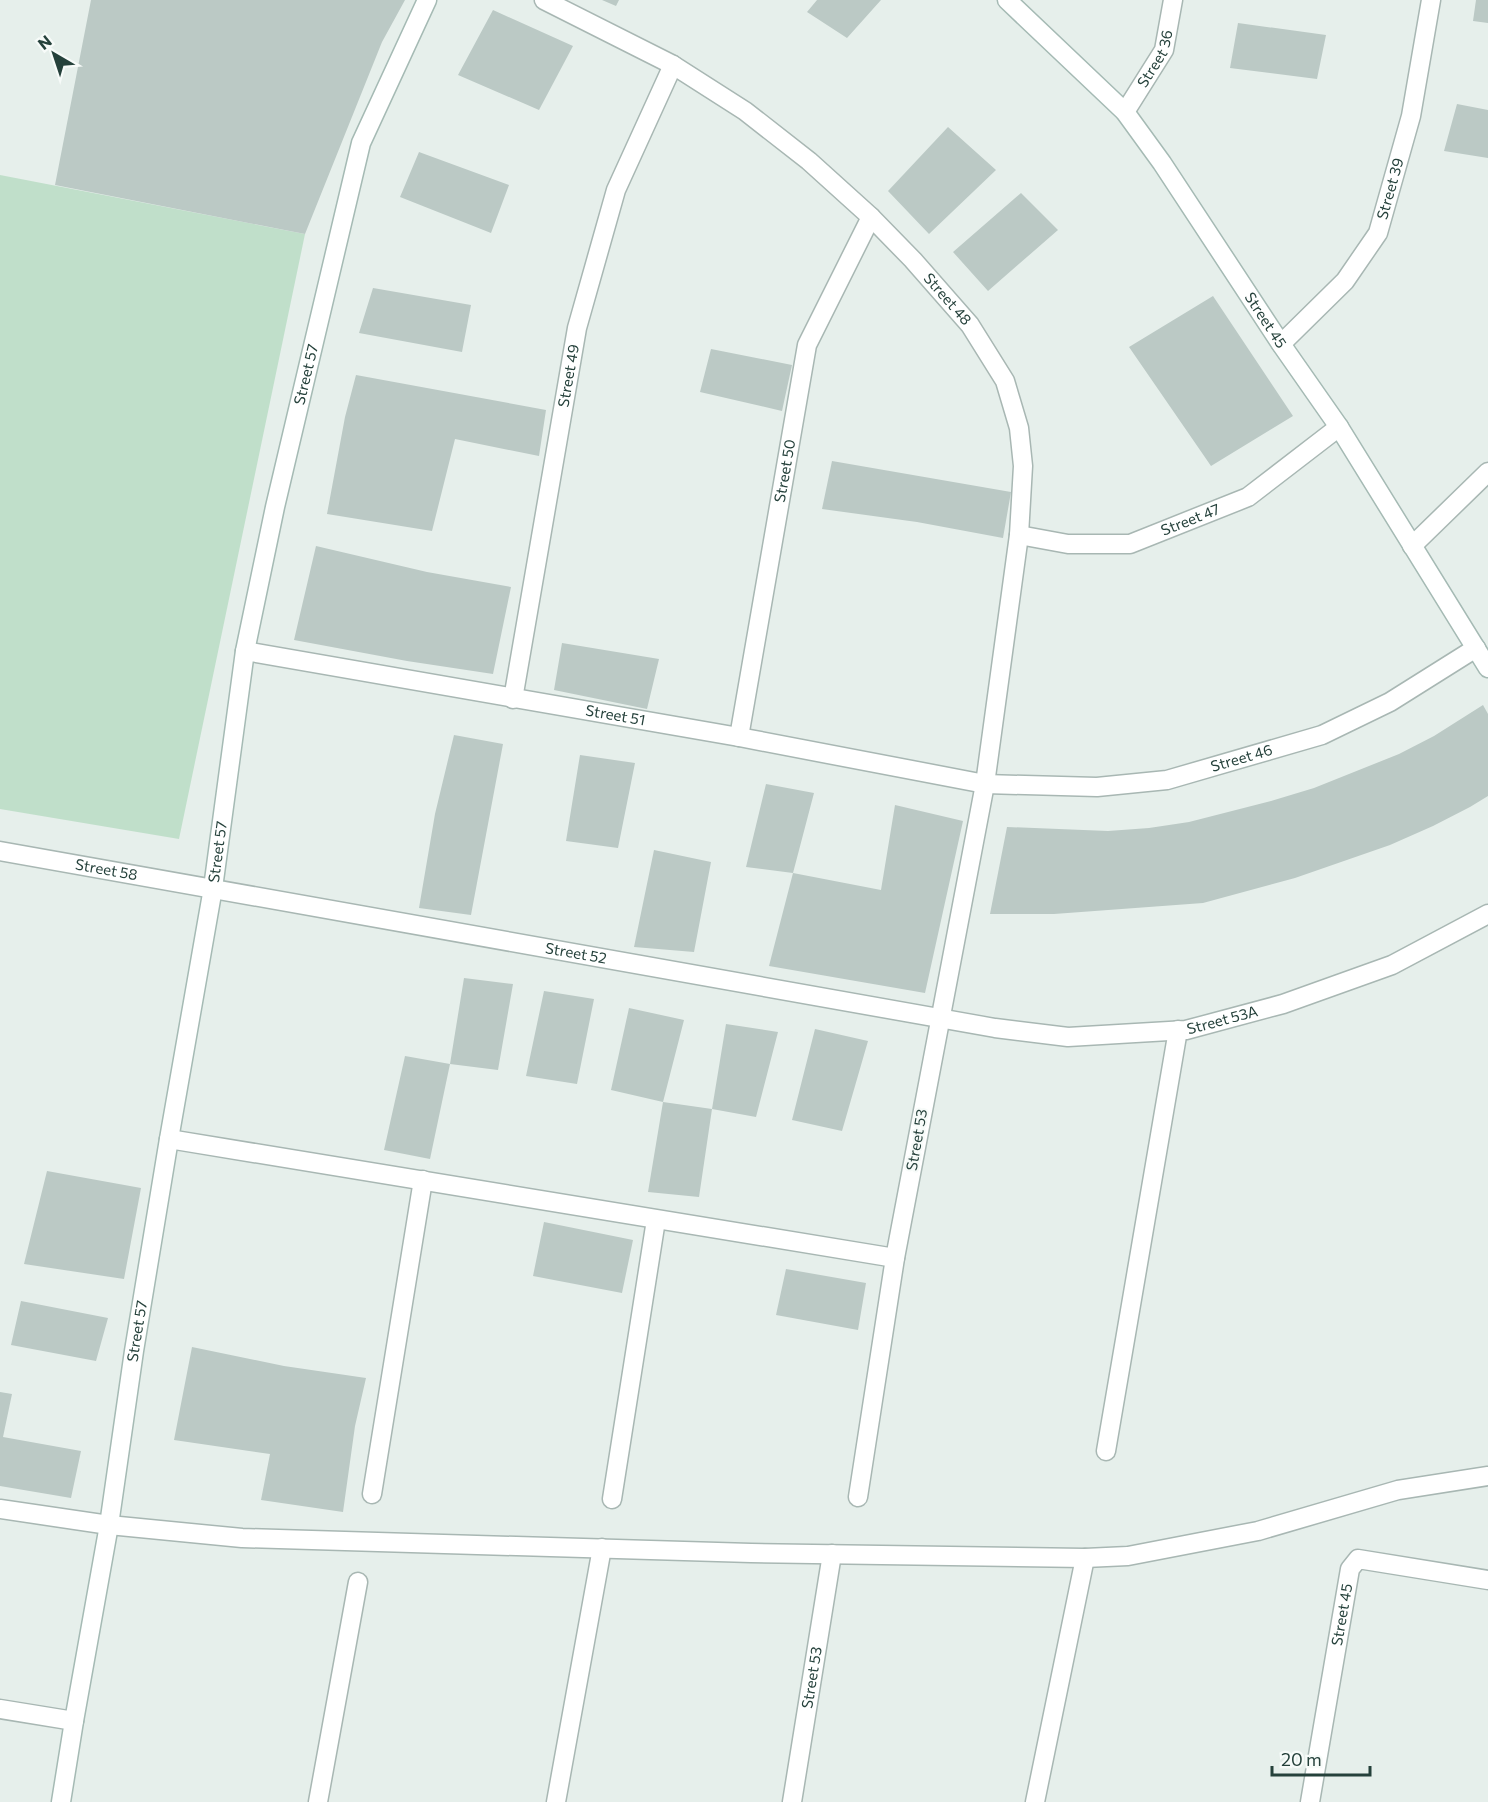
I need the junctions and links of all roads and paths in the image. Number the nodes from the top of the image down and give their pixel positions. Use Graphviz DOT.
graph roads {
  1 [pos="427,0"];
  2 [pos="544,0"];
  3 [pos="1007,0"];
  4 [pos="1173,0"];
  5 [pos="1431,0"];
  6 [pos="673,65"];
  7 [pos="1125,112"];
  8 [pos="871,217"];
  9 [pos="1281,344"];
  10 [pos="1339,427"];
  11 [pos="1488,472"];
  12 [pos="1019,535"];
  13 [pos="1412,546"];
  14 [pos="1476,648"];
  15 [pos="245,651"];
  16 [pos="1488,668"];
  17 [pos="513,699"];
  18 [pos="739,737"];
  19 [pos="985,784"];
  20 [pos="0,851"];
  21 [pos="213,888"];
  22 [pos="1488,914"];
  23 [pos="939,1018"];
  24 [pos="1178,1030"];
  25 [pos="169,1139"];
  26 [pos="423,1180"];
  27 [pos="656,1220"];
  28 [pos="895,1258"];
  29 [pos="1106,1451"];
  30 [pos="1488,1476"];
  31 [pos="372,1494"];
  32 [pos="858,1497"];
  33 [pos="612,1499"];
  34 [pos="0,1509"];
  35 [pos="109,1525"];
  36 [pos="602,1548"];
  37 [pos="832,1554"];
  38 [pos="1085,1557"];
  39 [pos="1488,1580"];
  40 [pos="358,1582"];
  41 [pos="0,1709"];
  42 [pos="74,1721"];
  43 [pos="62,1802"];
  44 [pos="318,1802"];
  45 [pos="556,1802"];
  46 [pos="792,1802"];
  47 [pos="1035,1802"];
  48 [pos="1310,1802"];
  1 -- 15 [label="street, Street 57"];
  2 -- 6 [label="street, Street 48"];
  3 -- 7 [label="street, Street 45"];
  4 -- 7 [label="street, Street 36"];
  5 -- 9 [label="street, Street 39"];
  6 -- 8 [label="street, Street 48"];
  6 -- 17 [label="street, Street 49"];
  7 -- 9 [label="street, Street 45"];
  8 -- 12 [label="street, Street 48"];
  8 -- 18 [label="street, Street 50"];
  9 -- 10 [label="street, Street 45"];
  10 -- 12 [label="street, Street 47"];
  10 -- 13 [label="street, Street 45"];
  11 -- 13 [label="street"];
  12 -- 19 [label="street, Street 48"];
  13 -- 14 [label="street, Street 45"];
  14 -- 16 [label="street, Street 45"];
  14 -- 19 [label="street, Street 46"];
  15 -- 17 [label="street, Street 51"];
  15 -- 21 [label="street, Street 57"];
  17 -- 18 [label="street, Street 51"];
  18 -- 19 [label="street, Street 51"];
  19 -- 23 [label="street, Street 53"];
  20 -- 21 [label="street, Street 58"];
  21 -- 23 [label="street, Street 52"];
  21 -- 25 [label="street, Street 57"];
  22 -- 24 [label="street, Street 53A"];
  23 -- 24 [label="street, Street 53A"];
  23 -- 28 [label="street, Street 53"];
  24 -- 29 [label="street"];
  25 -- 26 [label="street"];
  25 -- 35 [label="street, Street 57"];
  26 -- 27 [label="street"];
  26 -- 31 [label="street"];
  27 -- 28 [label="street"];
  27 -- 33 [label="street"];
  28 -- 32 [label="street, Street 53"];
  30 -- 38 [label="street"];
  34 -- 35 [label="street"];
  35 -- 36 [label="street"];
  35 -- 42 [label="street, Street 57"];
  36 -- 37 [label="street"];
  36 -- 45 [label="street"];
  37 -- 38 [label="street"];
  37 -- 46 [label="street, Street 53"];
  38 -- 47 [label="street"];
  39 -- 48 [label="street, Street 45"];
  40 -- 44 [label="street"];
  41 -- 42 [label="street"];
  42 -- 43 [label="street, Street 57"];
}
